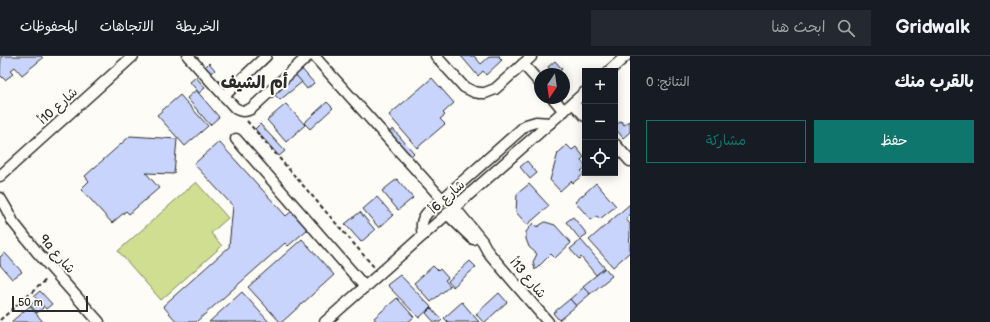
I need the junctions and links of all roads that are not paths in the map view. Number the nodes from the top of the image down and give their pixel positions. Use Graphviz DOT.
graph roads {
  1 [pos="133,56"];
  2 [pos="188,56"];
  3 [pos="266,56"];
  4 [pos="308,56"];
  5 [pos="314,56"];
  6 [pos="436,56"];
  7 [pos="626,56"];
  8 [pos="531,57"];
  9 [pos="121,60"];
  10 [pos="523,64"];
  11 [pos="612,68"];
  12 [pos="534,77"];
  13 [pos="224,96"];
  14 [pos="580,99"];
  15 [pos="558,104"];
  16 [pos="564,111"];
  17 [pos="550,123"];
  18 [pos="236,139"];
  19 [pos="618,147"];
  20 [pos="630,161"];
  21 [pos="0,176"];
  22 [pos="0,198"];
  23 [pos="442,199"];
  24 [pos="0,211"];
  25 [pos="451,211"];
  26 [pos="13,222"];
  27 [pos="423,235"];
  28 [pos="365,287"];
  29 [pos="99,322"];
  30 [pos="326,322"];
  31 [pos="548,322"];
  1 -- 9 [label="street, شارع 10أ"];
  2 -- 13 [label="street"];
  3 -- 13 [label="street"];
  4 -- 13 [label="street"];
  5 -- 23 [label="street"];
  6 -- 10 [label="street"];
  7 -- 11 [label="street"];
  8 -- 10 [label="street"];
  9 -- 21 [label="street, شارع 10أ"];
  10 -- 12 [label="street"];
  14 -- 16 [label="street, شارع 6أ"];
  15 -- 16 [label="street"];
  16 -- 17 [label="street, شارع 6أ"];
  17 -- 23 [label="street"];
  17 -- 25 [label="street, شارع 6أ"];
  18 -- 28 [label="street"];
  19 -- 20 [label="street"];
  22 -- 26 [label="street, 9a شارع"];
  23 -- 27 [label="street"];
  24 -- 26 [label="street"];
  25 -- 27 [label="street, شارع 6أ"];
  25 -- 31 [label="street, شارع 13أ"];
  26 -- 29 [label="street, 9a شارع"];
  27 -- 28 [label="street, شارع 6أ"];
  28 -- 30 [label="street, شارع 6أ"];
}
